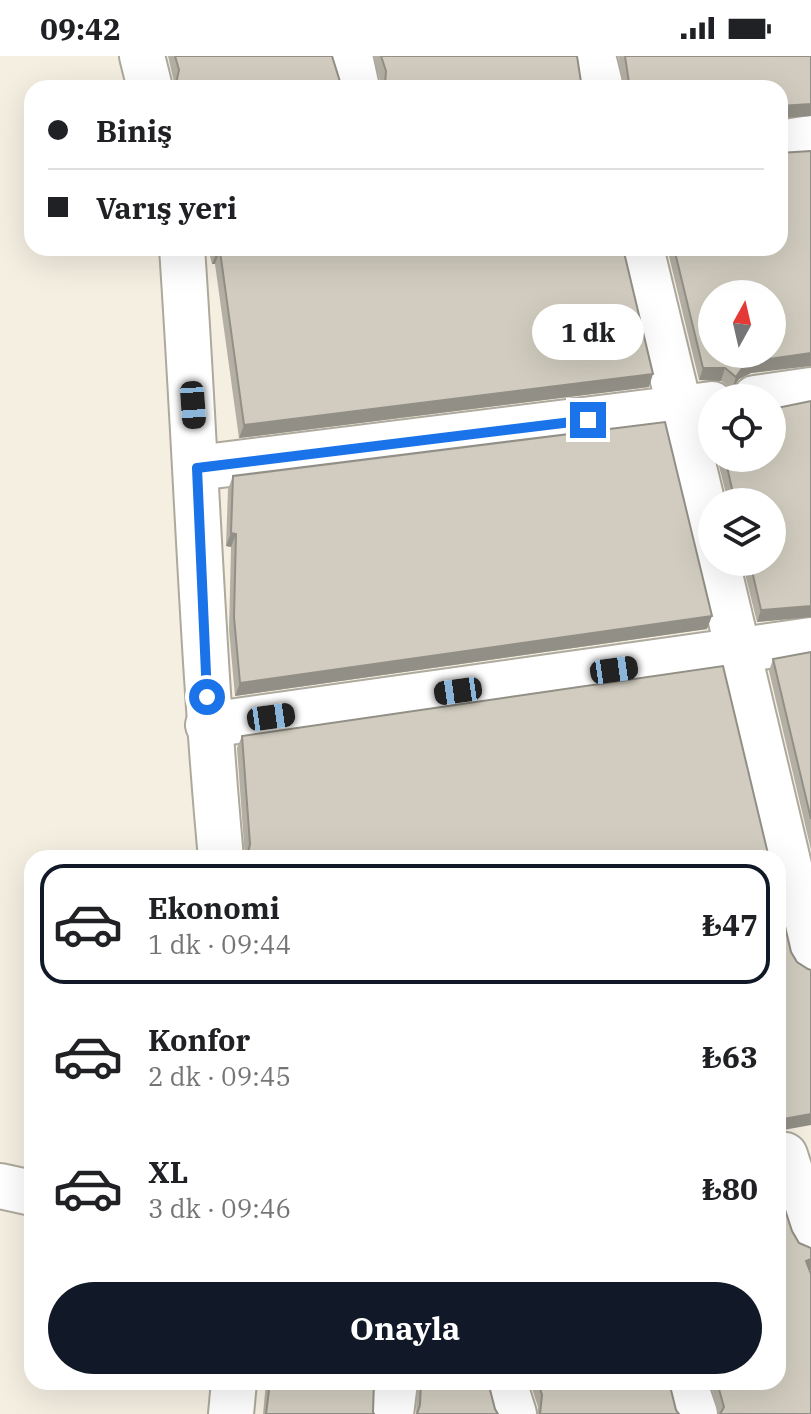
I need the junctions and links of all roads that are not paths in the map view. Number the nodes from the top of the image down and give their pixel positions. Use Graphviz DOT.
graph roads {
  1 [pos="142,56"];
  2 [pos="350,56"];
  3 [pos="593,56"];
  4 [pos="148,80"];
  5 [pos="355,80"];
  6 [pos="599,80"];
  7 [pos="811,138"];
  8 [pos="788,142"];
  9 [pos="183,256"];
  10 [pos="644,256"];
  11 [pos="811,390"];
  12 [pos="786,394"];
  13 [pos="695,406"];
  14 [pos="197,468"];
  15 [pos="705,488"];
  16 [pos="721,576"];
  17 [pos="811,640"];
  18 [pos="740,652"];
  19 [pos="208,725"];
  20 [pos="220,850"];
  21 [pos="784,850"];
  22 [pos="786,858"];
  23 [pos="795,898"];
  24 [pos="811,958"];
  25 [pos="791,1153"];
  26 [pos="0,1186"];
  27 [pos="24,1191"];
  28 [pos="811,1236"];
  29 [pos="233,1390"];
  30 [pos="394,1390"];
  31 [pos="506,1390"];
  32 [pos="687,1390"];
  33 [pos="231,1414"];
  34 [pos="391,1414"];
  35 [pos="514,1414"];
  36 [pos="695,1414"];
  1 -- 4 [label="street"];
  2 -- 5 [label="street"];
  3 -- 6 [label="street"];
  7 -- 8 [label="street"];
  9 -- 14 [label="street"];
  10 -- 13 [label="street"];
  11 -- 12 [label="street"];
  13 -- 14 [label="street"];
  13 -- 15 [label="street"];
  14 -- 19 [label="street"];
  16 -- 18 [label="street"];
  17 -- 18 [label="street"];
  18 -- 19 [label="street"];
  18 -- 21 [label="street"];
  19 -- 20 [label="street"];
  22 -- 23 [label="street"];
  23 -- 24 [label="street"];
  25 -- 28 [label="street"];
  26 -- 27 [label="street"];
  29 -- 33 [label="street"];
  30 -- 34 [label="street"];
  31 -- 35 [label="street"];
  32 -- 36 [label="street"];
}
